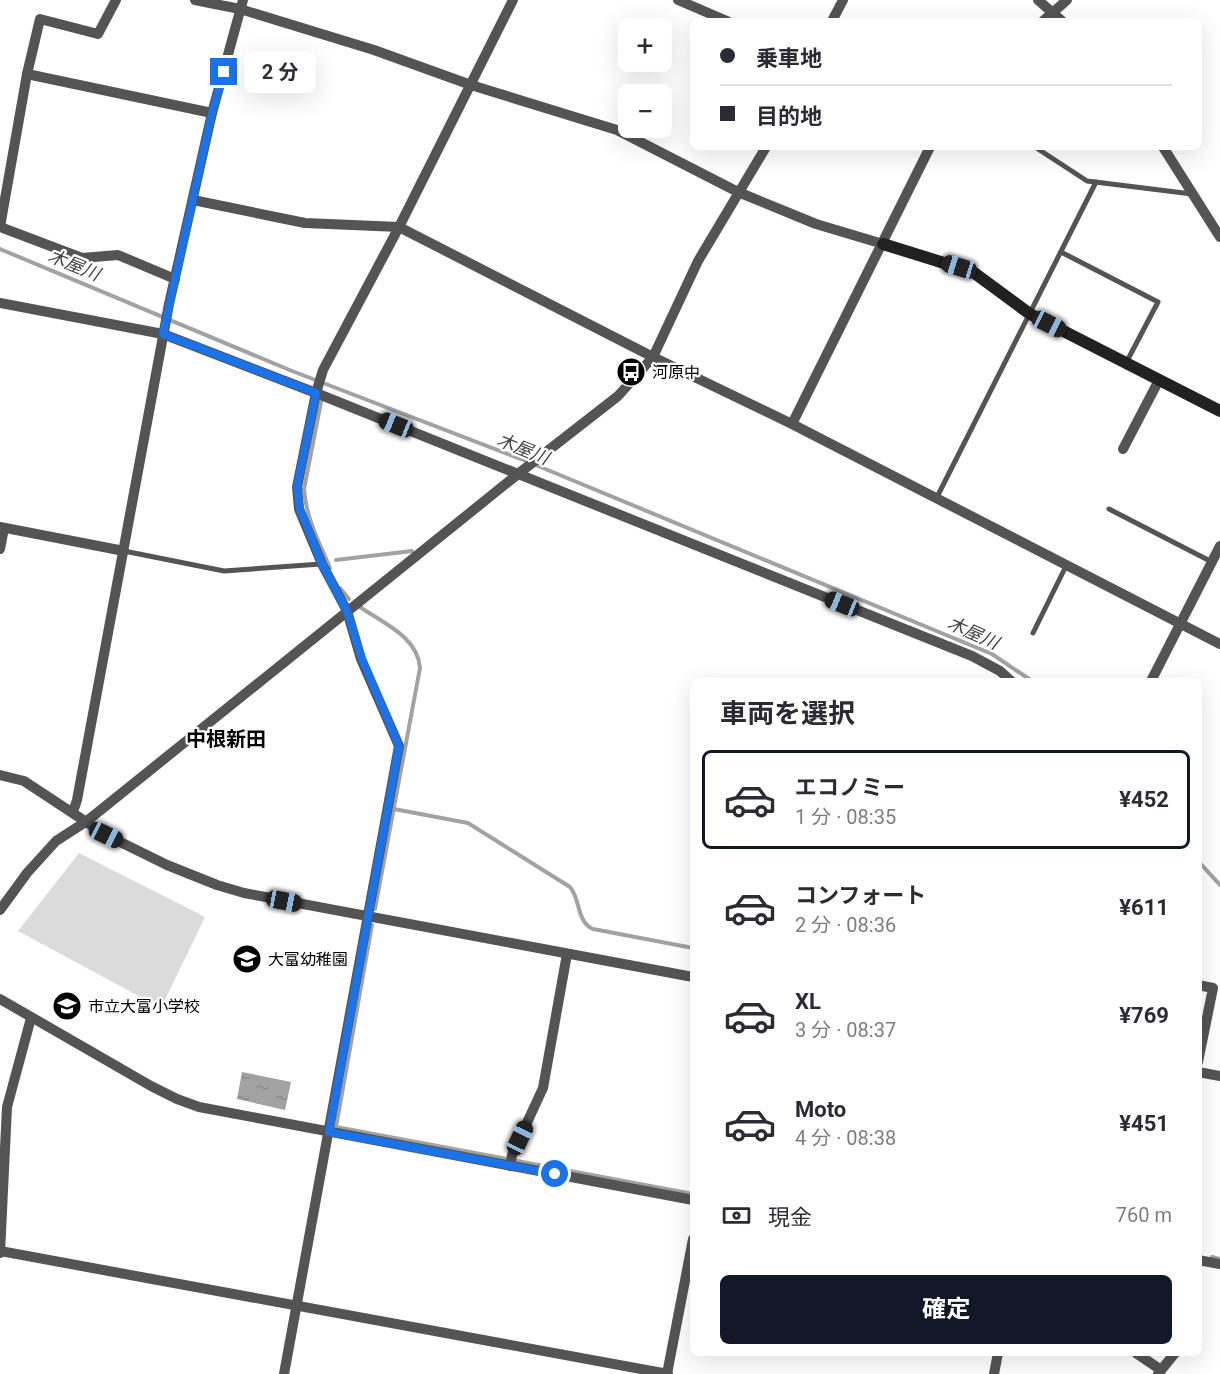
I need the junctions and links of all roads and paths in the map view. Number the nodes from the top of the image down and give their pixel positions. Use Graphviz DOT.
graph roads {
  1 [pos="116,0"];
  2 [pos="195,0"];
  3 [pos="513,0"];
  4 [pos="678,0"];
  5 [pos="843,0"];
  6 [pos="1038,0"];
  7 [pos="1067,0"];
  8 [pos="241,5"];
  9 [pos="1057,17"];
  10 [pos="720,18"];
  11 [pos="834,18"];
  12 [pos="27,74"];
  13 [pos="471,85"];
  14 [pos="212,113"];
  15 [pos="764,150"];
  16 [pos="929,150"];
  17 [pos="1040,150"];
  18 [pos="1049,150"];
  19 [pos="1165,150"];
  20 [pos="1046,154"];
  21 [pos="1096,182"];
  22 [pos="738,192"];
  23 [pos="1193,194"];
  24 [pos="192,200"];
  25 [pos="0,227"];
  26 [pos="399,227"];
  27 [pos="1220,237"];
  28 [pos="883,244"];
  29 [pos="1061,252"];
  30 [pos="175,279"];
  31 [pos="0,303"];
  32 [pos="1030,314"];
  33 [pos="163,334"];
  34 [pos="653,357"];
  35 [pos="1126,363"];
  36 [pos="1159,380"];
  37 [pos="316,393"];
  38 [pos="1220,411"];
  39 [pos="792,424"];
  40 [pos="1123,449"];
  41 [pos="518,474"];
  42 [pos="936,499"];
  43 [pos="1109,509"];
  44 [pos="2,527"];
  45 [pos="1220,546"];
  46 [pos="0,549"];
  47 [pos="124,551"];
  48 [pos="1212,562"];
  49 [pos="322,564"];
  50 [pos="1066,566"];
  51 [pos="347,611"];
  52 [pos="1180,625"];
  53 [pos="1033,633"];
  54 [pos="1220,644"];
  55 [pos="1008,678"];
  56 [pos="1153,678"];
  57 [pos="0,775"];
  58 [pos="73,812"];
  59 [pos="87,821"];
  60 [pos="0,910"];
  61 [pos="368,917"];
  62 [pos="567,954"];
  63 [pos="690,976"];
  64 [pos="1202,986"];
  65 [pos="0,999"];
  66 [pos="31,1018"];
  67 [pos="1202,1042"];
  68 [pos="1202,1073"];
  69 [pos="1220,1076"];
  70 [pos="329,1132"];
  71 [pos="510,1161"];
  72 [pos="690,1199"];
  73 [pos="0,1252"];
  74 [pos="690,1255"];
  75 [pos="1202,1262"];
  76 [pos="1220,1264"];
  77 [pos="296,1306"];
  78 [pos="997,1356"];
  79 [pos="1140,1356"];
  80 [pos="1172,1356"];
  81 [pos="1159,1372"];
  82 [pos="284,1374"];
  83 [pos="667,1374"];
  84 [pos="994,1374"];
  1 -- 12 [label="street"];
  2 -- 8 [label="street"];
  3 -- 13 [label="street"];
  4 -- 10 [label="street"];
  5 -- 11 [label="street"];
  6 -- 9 [label="street"];
  7 -- 9 [label="street"];
  8 -- 13 [label="street"];
  8 -- 14 [label="street"];
  12 -- 14 [label="street"];
  12 -- 25 [label="street"];
  13 -- 22 [label="street"];
  13 -- 26 [label="street"];
  14 -- 24 [label="street"];
  15 -- 22 [label="street"];
  16 -- 28 [label="street"];
  17 -- 20 [label="lane"];
  18 -- 20 [label="lane"];
  19 -- 23 [label="street"];
  20 -- 21 [label="lane"];
  21 -- 23 [label="lane"];
  21 -- 29 [label="lane"];
  22 -- 28 [label="street"];
  22 -- 34 [label="street"];
  23 -- 27 [label="street"];
  24 -- 26 [label="street"];
  24 -- 30 [label="street"];
  25 -- 30 [label="street"];
  26 -- 34 [label="street"];
  26 -- 37 [label="street"];
  28 -- 32 [label="street"];
  28 -- 39 [label="street"];
  29 -- 32 [label="lane"];
  29 -- 35 [label="lane"];
  30 -- 33 [label="street"];
  31 -- 33 [label="street"];
  32 -- 35 [label="street"];
  32 -- 42 [label="lane"];
  33 -- 37 [label="street"];
  33 -- 47 [label="street"];
  34 -- 39 [label="street"];
  34 -- 41 [label="street"];
  35 -- 36 [label="street"];
  36 -- 38 [label="street"];
  36 -- 40 [label="street"];
  37 -- 41 [label="street"];
  37 -- 49 [label="street"];
  39 -- 42 [label="street"];
  41 -- 51 [label="street"];
  41 -- 55 [label="street"];
  42 -- 50 [label="street"];
  43 -- 48 [label="lane"];
  44 -- 46 [label="street"];
  44 -- 47 [label="street"];
  45 -- 48 [label="street"];
  47 -- 49 [label="lane"];
  47 -- 58 [label="street"];
  48 -- 52 [label="street"];
  49 -- 51 [label="street"];
  50 -- 52 [label="street"];
  50 -- 53 [label="lane"];
  51 -- 59 [label="street"];
  51 -- 61 [label="street"];
  52 -- 54 [label="street"];
  52 -- 56 [label="street"];
  57 -- 58 [label="street"];
  58 -- 59 [label="street"];
  59 -- 60 [label="street"];
  59 -- 61 [label="street"];
  61 -- 62 [label="street"];
  61 -- 70 [label="street"];
  62 -- 63 [label="street"];
  62 -- 71 [label="street"];
  64 -- 67 [label="street"];
  65 -- 66 [label="street"];
  66 -- 70 [label="street"];
  66 -- 73 [label="street"];
  68 -- 69 [label="street"];
  70 -- 71 [label="street"];
  70 -- 77 [label="street"];
  71 -- 72 [label="street"];
  73 -- 77 [label="street"];
  74 -- 83 [label="street"];
  75 -- 76 [label="street"];
  77 -- 82 [label="street"];
  77 -- 83 [label="street"];
  78 -- 84 [label="street"];
  79 -- 81 [label="street"];
  80 -- 81 [label="street"];
}
